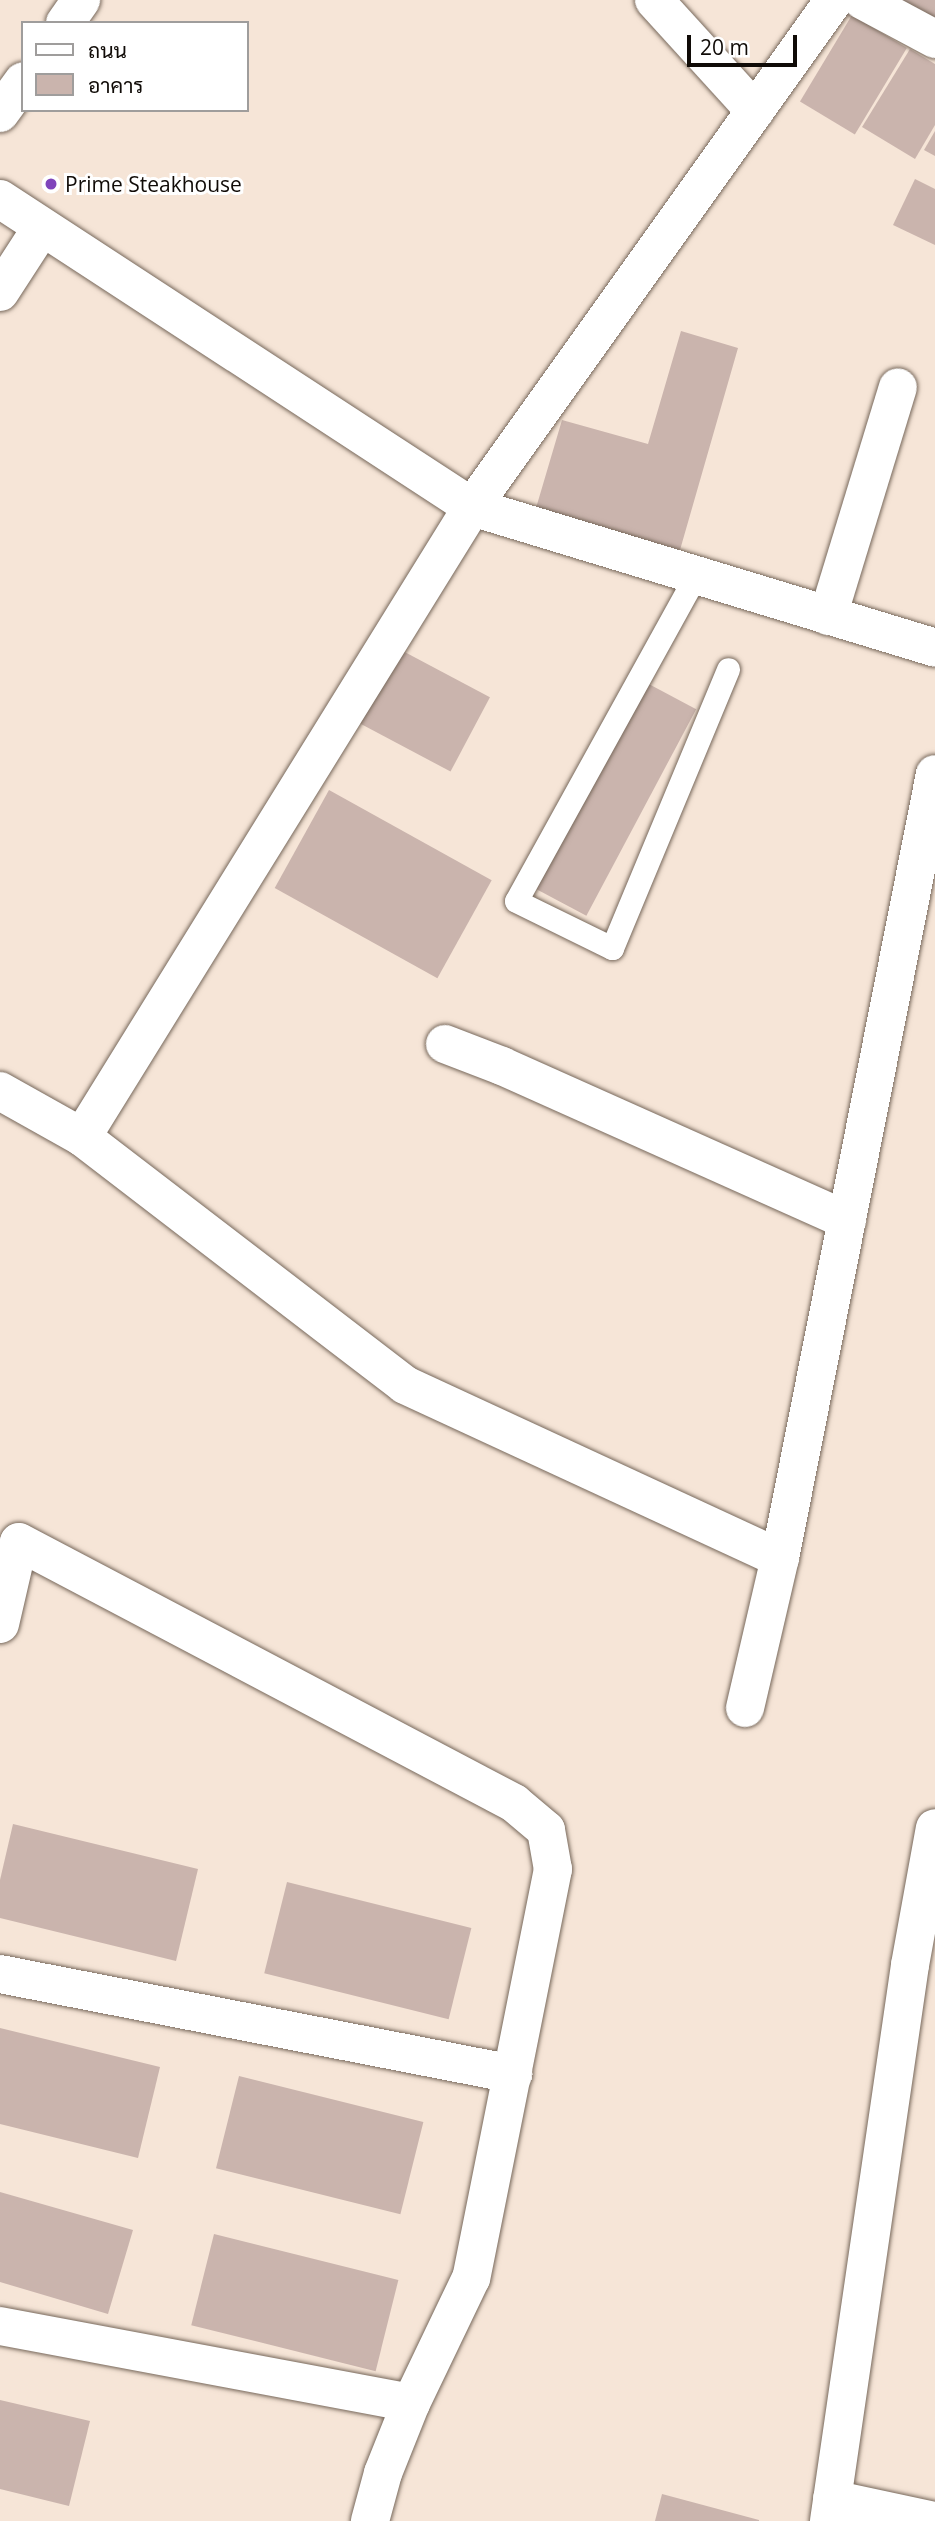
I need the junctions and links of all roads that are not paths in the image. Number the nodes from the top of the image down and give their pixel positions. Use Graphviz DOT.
graph roads {
  1 [pos="81,0"];
  2 [pos="653,0"];
  3 [pos="834,0"];
  4 [pos="862,0"];
  5 [pos="66,21"];
  6 [pos="935,39"];
  7 [pos="21,85"];
  8 [pos="755,111"];
  9 [pos="0,113"];
  10 [pos="0,199"];
  11 [pos="42,227"];
  12 [pos="0,292"];
  13 [pos="898,387"];
  14 [pos="471,507"];
  15 [pos="696,575"];
  16 [pos="828,616"];
  17 [pos="935,648"];
  18 [pos="728,669"];
  19 [pos="935,774"];
  20 [pos="444,1044"];
  21 [pos="0,1091"];
  22 [pos="82,1137"];
  23 [pos="846,1220"];
  24 [pos="780,1558"];
  25 [pos="0,1624"];
  26 [pos="745,1708"];
  27 [pos="935,1828"];
  28 [pos="923,1968"];
  29 [pos="0,1974"];
  30 [pos="513,2074"];
  31 [pos="0,2326"];
  32 [pos="411,2403"];
  33 [pos="830,2510"];
  34 [pos="370,2521"];
  35 [pos="935,2521"];
  1 -- 5 [label="street"];
  2 -- 8 [label="street"];
  3 -- 8 [label="street"];
  4 -- 6 [label="street"];
  7 -- 9 [label="street"];
  8 -- 14 [label="street"];
  10 -- 11 [label="street"];
  11 -- 12 [label="street"];
  11 -- 14 [label="street"];
  13 -- 16 [label="street"];
  14 -- 15 [label="street"];
  14 -- 22 [label="street"];
  15 -- 16 [label="street"];
  15 -- 18 [label="lane"];
  16 -- 17 [label="street"];
  19 -- 23 [label="street"];
  20 -- 23 [label="street"];
  21 -- 22 [label="street"];
  22 -- 24 [label="street"];
  23 -- 24 [label="street"];
  24 -- 26 [label="street"];
  25 -- 30 [label="street"];
  27 -- 28 [label="street"];
  28 -- 33 [label="street"];
  29 -- 30 [label="street"];
  30 -- 32 [label="street"];
  31 -- 32 [label="street"];
  32 -- 34 [label="street"];
  33 -- 35 [label="street"];
}
